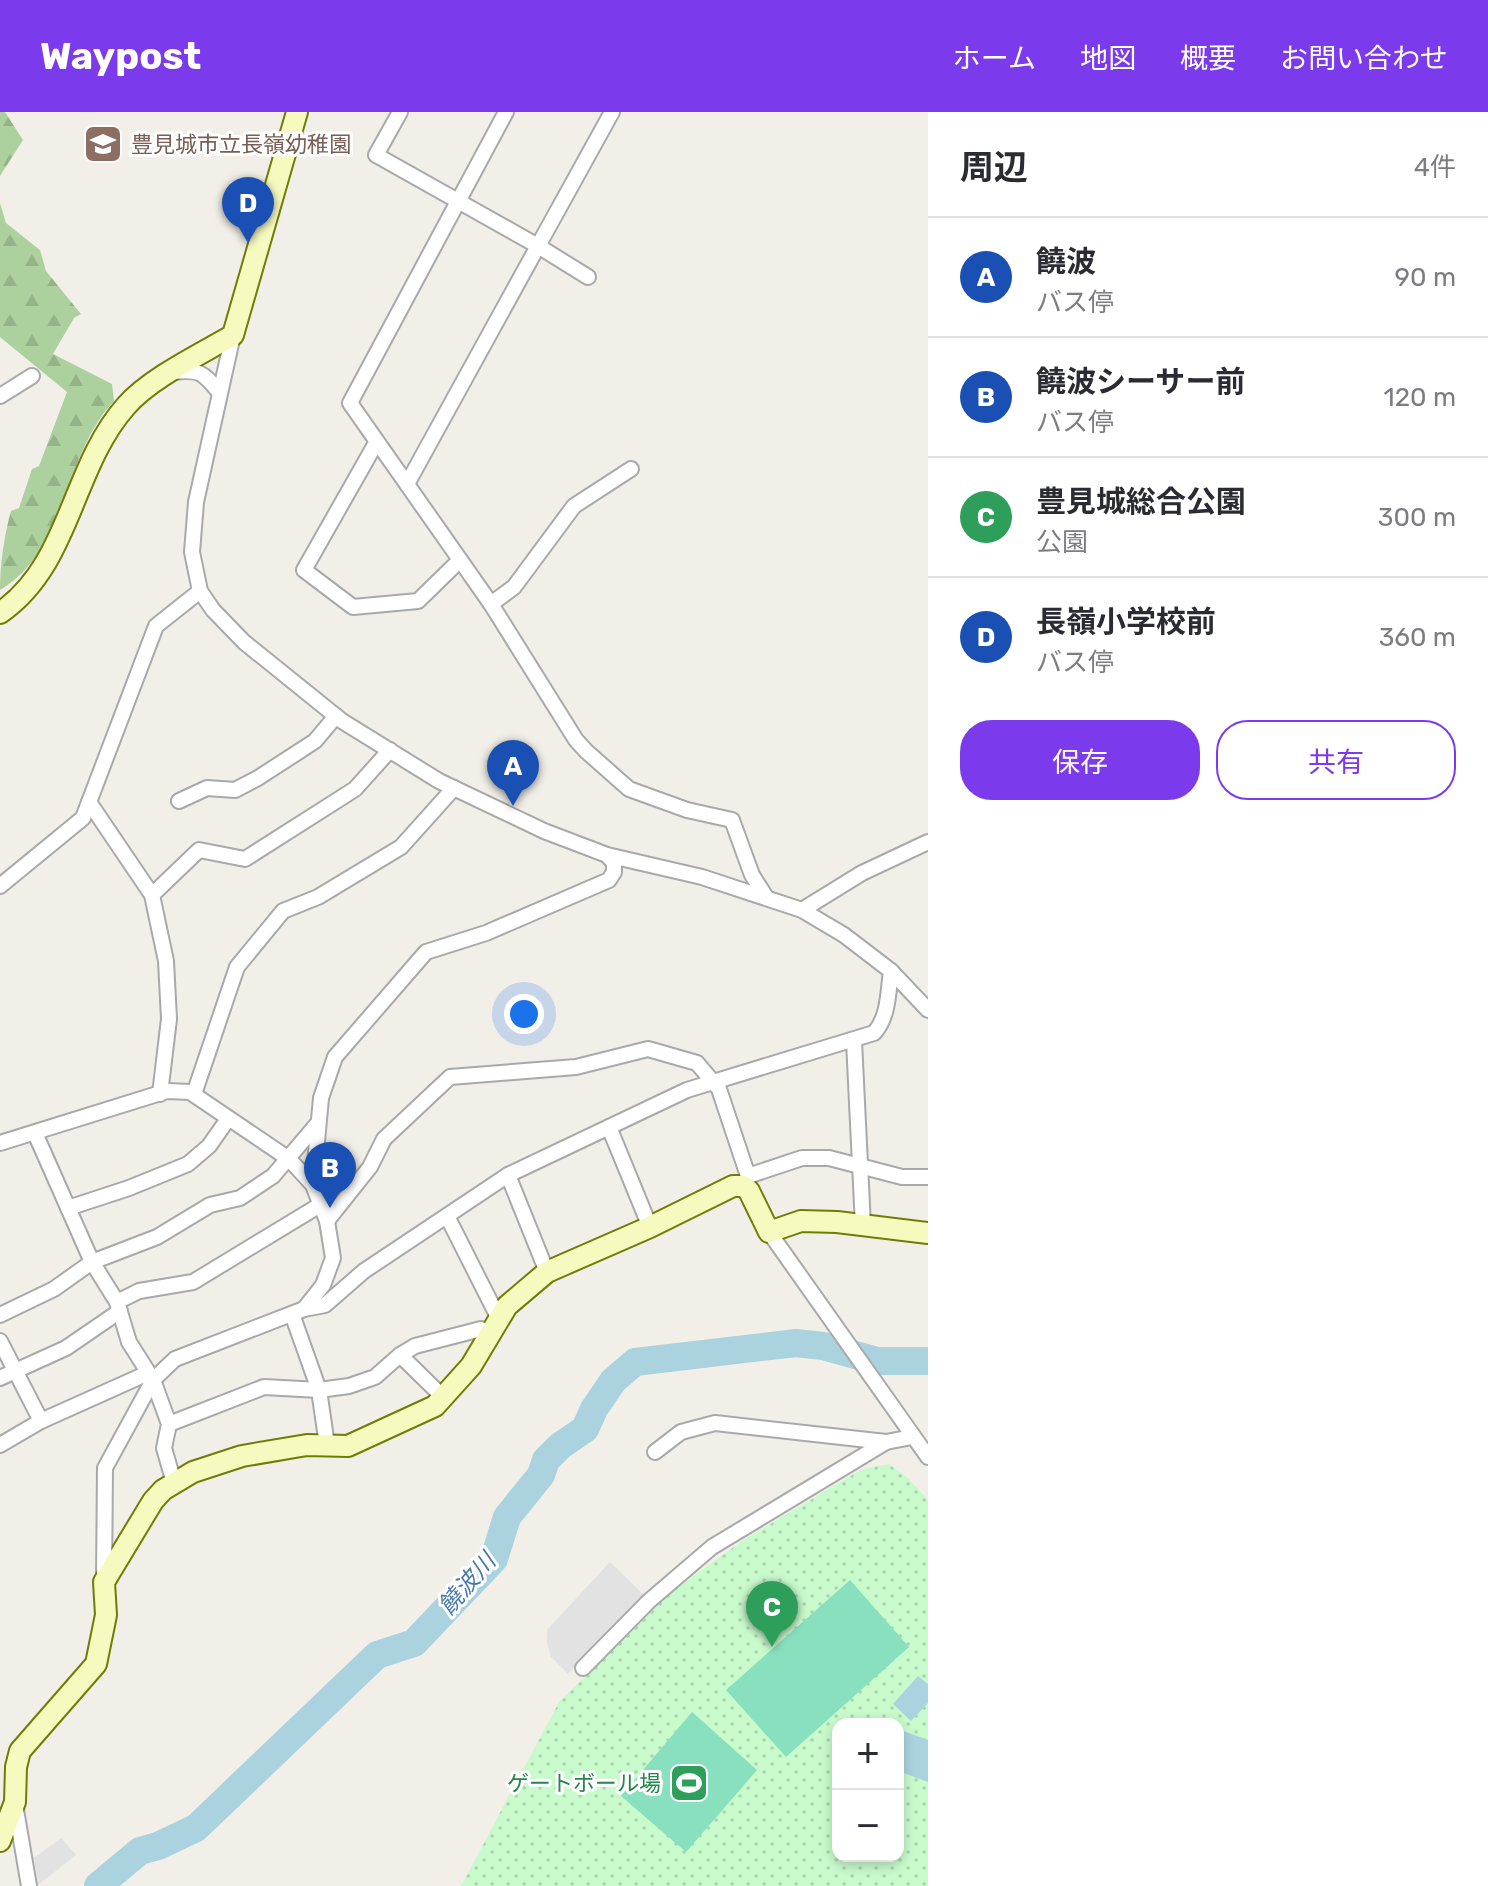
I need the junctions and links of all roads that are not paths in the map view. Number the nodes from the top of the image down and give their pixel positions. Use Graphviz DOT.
graph roads {
  1 [pos="297,112"];
  2 [pos="400,112"];
  3 [pos="506,112"];
  4 [pos="612,112"];
  5 [pos="456,202"];
  6 [pos="538,246"];
  7 [pos="588,277"];
  8 [pos="233,335"];
  9 [pos="167,373"];
  10 [pos="32,376"];
  11 [pos="219,392"];
  12 [pos="0,396"];
  13 [pos="376,443"];
  14 [pos="631,469"];
  15 [pos="407,484"];
  16 [pos="460,560"];
  17 [pos="200,591"];
  18 [pos="491,604"];
  19 [pos="0,613"];
  20 [pos="336,716"];
  21 [pos="390,750"];
  22 [pos="454,788"];
  23 [pos="179,801"];
  24 [pos="89,802"];
  25 [pos="928,842"];
  26 [pos="607,855"];
  27 [pos="0,886"];
  28 [pos="152,895"];
  29 [pos="766,897"];
  30 [pos="802,910"];
  31 [pos="891,971"];
  32 [pos="928,1010"];
  33 [pos="854,1041"];
  34 [pos="714,1082"];
  35 [pos="160,1094"];
  36 [pos="194,1094"];
  37 [pos="228,1119"];
  38 [pos="319,1122"];
  39 [pos="609,1127"];
  40 [pos="35,1133"];
  41 [pos="0,1143"];
  42 [pos="289,1159"];
  43 [pos="861,1165"];
  44 [pos="508,1175"];
  45 [pos="928,1177"];
  46 [pos="746,1181"];
  47 [pos="313,1185"];
  48 [pos="320,1205"];
  49 [pos="68,1208"];
  50 [pos="447,1216"];
  51 [pos="327,1221"];
  52 [pos="863,1226"];
  53 [pos="650,1227"];
  54 [pos="769,1232"];
  55 [pos="928,1233"];
  56 [pos="92,1262"];
  57 [pos="547,1272"];
  58 [pos="118,1306"];
  59 [pos="298,1312"];
  60 [pos="0,1315"];
  61 [pos="494,1326"];
  62 [pos="0,1341"];
  63 [pos="400,1355"];
  64 [pos="16,1370"];
  65 [pos="151,1377"];
  66 [pos="0,1378"];
  67 [pos="319,1390"];
  68 [pos="443,1397"];
  69 [pos="41,1421"];
  70 [pos="169,1424"];
  71 [pos="912,1437"];
  72 [pos="886,1442"];
  73 [pos="0,1445"];
  74 [pos="327,1445"];
  75 [pos="655,1452"];
  76 [pos="928,1457"];
  77 [pos="174,1483"];
  78 [pos="104,1582"];
  79 [pos="583,1668"];
  80 [pos="8,1765"];
  81 [pos="15,1802"];
  82 [pos="0,1844"];
  83 [pos="24,1857"];
  84 [pos="29,1886"];
  1 -- 8 [label="street"];
  2 -- 5 [label="street"];
  3 -- 5 [label="street"];
  4 -- 6 [label="street"];
  5 -- 6 [label="street"];
  5 -- 13 [label="street"];
  6 -- 7 [label="street"];
  6 -- 15 [label="street"];
  8 -- 9 [label="street"];
  8 -- 11 [label="street"];
  9 -- 11 [label="street"];
  9 -- 19 [label="street"];
  10 -- 12 [label="street"];
  11 -- 17 [label="street"];
  13 -- 15 [label="street"];
  13 -- 16 [label="street"];
  14 -- 18 [label="street"];
  15 -- 16 [label="street"];
  16 -- 18 [label="street"];
  17 -- 20 [label="street"];
  17 -- 24 [label="street"];
  18 -- 29 [label="street"];
  20 -- 21 [label="street"];
  20 -- 23 [label="street"];
  21 -- 22 [label="street"];
  21 -- 28 [label="street"];
  22 -- 26 [label="street"];
  22 -- 36 [label="street"];
  24 -- 27 [label="street"];
  24 -- 28 [label="street"];
  25 -- 30 [label="street"];
  26 -- 29 [label="street"];
  26 -- 38 [label="street"];
  28 -- 35 [label="street"];
  29 -- 30 [label="street"];
  30 -- 31 [label="street"];
  31 -- 32 [label="street"];
  31 -- 33 [label="street"];
  33 -- 34 [label="street"];
  33 -- 43 [label="street"];
  34 -- 39 [label="street"];
  34 -- 46 [label="street"];
  34 -- 51 [label="street"];
  35 -- 36 [label="street"];
  35 -- 40 [label="street"];
  36 -- 37 [label="street"];
  37 -- 42 [label="street"];
  37 -- 49 [label="street"];
  38 -- 42 [label="street"];
  38 -- 47 [label="street"];
  39 -- 44 [label="street"];
  39 -- 53 [label="street"];
  40 -- 41 [label="street"];
  40 -- 49 [label="street"];
  42 -- 47 [label="street"];
  42 -- 56 [label="street"];
  43 -- 45 [label="street"];
  43 -- 46 [label="street"];
  43 -- 52 [label="street"];
  44 -- 50 [label="street"];
  44 -- 57 [label="street"];
  46 -- 53 [label="street"];
  46 -- 54 [label="street"];
  47 -- 48 [label="street"];
  48 -- 51 [label="street"];
  48 -- 58 [label="street"];
  49 -- 56 [label="street"];
  50 -- 59 [label="street"];
  50 -- 61 [label="street"];
  51 -- 59 [label="street"];
  52 -- 54 [label="street"];
  52 -- 55 [label="street"];
  53 -- 57 [label="street"];
  54 -- 71 [label="street"];
  56 -- 58 [label="street"];
  56 -- 60 [label="street"];
  57 -- 61 [label="street"];
  58 -- 64 [label="street"];
  58 -- 65 [label="street"];
  59 -- 65 [label="street"];
  59 -- 67 [label="street"];
  61 -- 63 [label="street"];
  61 -- 68 [label="street"];
  62 -- 64 [label="street"];
  63 -- 67 [label="street"];
  63 -- 68 [label="street"];
  64 -- 66 [label="street"];
  64 -- 69 [label="street"];
  65 -- 69 [label="street"];
  65 -- 70 [label="street"];
  65 -- 78 [label="street"];
  67 -- 70 [label="street"];
  67 -- 74 [label="street"];
  68 -- 74 [label="street"];
  69 -- 73 [label="street"];
  70 -- 77 [label="street"];
  71 -- 72 [label="street"];
  71 -- 76 [label="street"];
  72 -- 75 [label="street"];
  72 -- 79 [label="street"];
  74 -- 77 [label="street"];
  77 -- 78 [label="street"];
  78 -- 80 [label="street"];
  80 -- 81 [label="street"];
  81 -- 82 [label="street"];
  81 -- 83 [label="street"];
  82 -- 83 [label="street"];
  83 -- 84 [label="street"];
}
